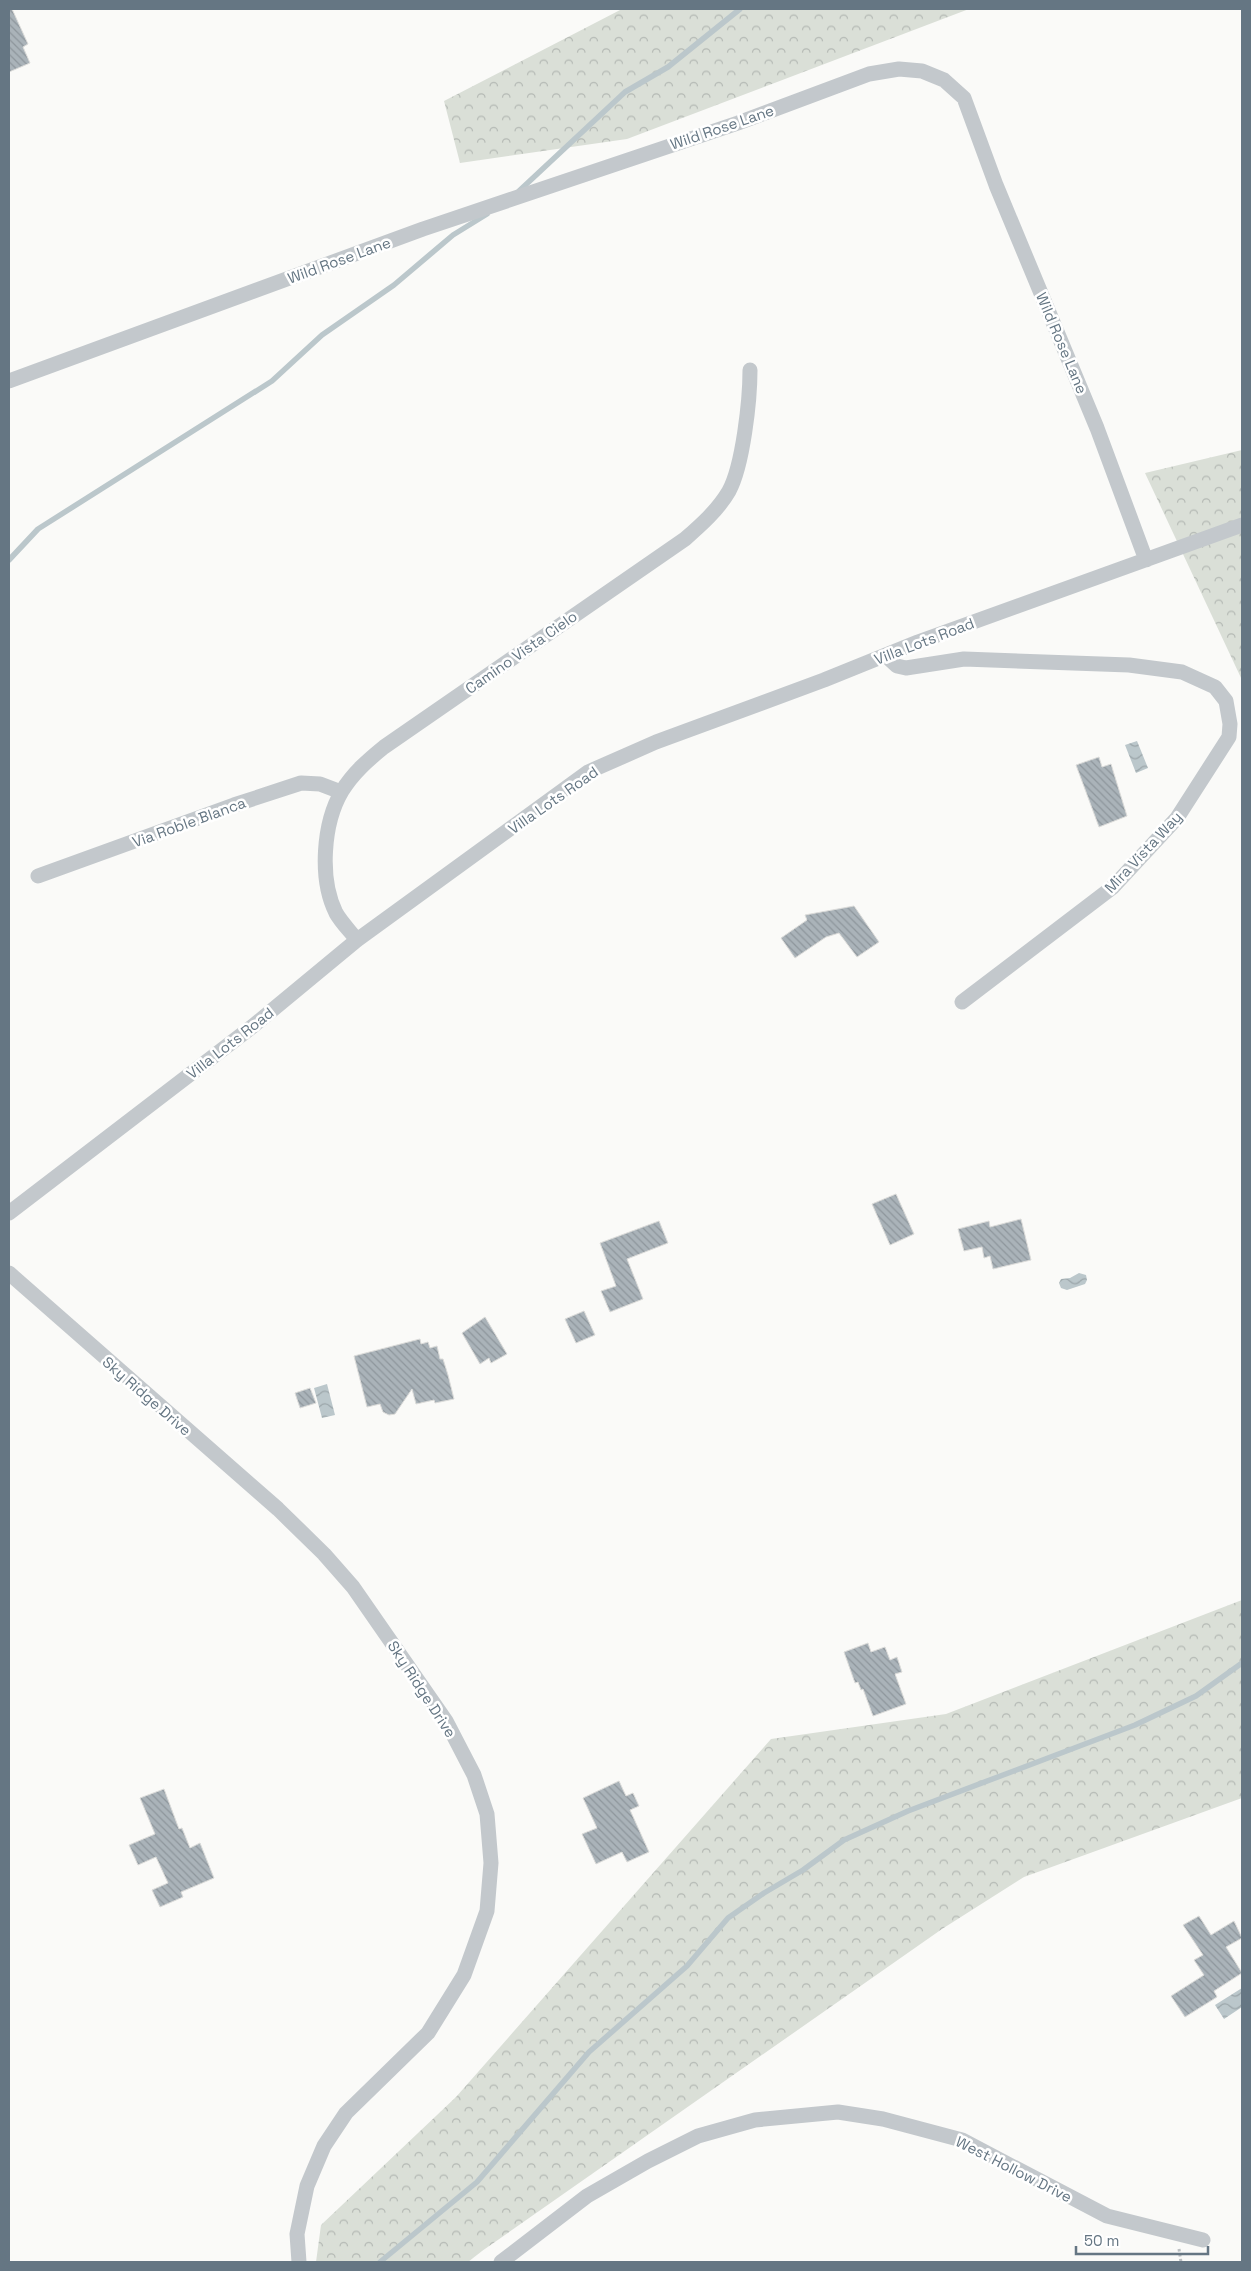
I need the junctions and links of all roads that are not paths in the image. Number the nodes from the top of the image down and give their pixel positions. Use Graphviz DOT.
graph roads {
  1 [pos="750,370"];
  2 [pos="9,381"];
  3 [pos="1242,525"];
  4 [pos="1146,560"];
  5 [pos="886,656"];
  6 [pos="342,792"];
  7 [pos="38,876"];
  8 [pos="356,940"];
  9 [pos="962,1002"];
  10 [pos="9,1213"];
  11 [pos="9,1272"];
  12 [pos="1203,2240"];
  13 [pos="298,2262"];
  14 [pos="501,2262"];
  1 -- 6 [label="street, Camino Vista Cielo"];
  2 -- 4 [label="street, Wild Rose Lane"];
  3 -- 4 [label="street, Villa Lots Road"];
  4 -- 5 [label="street, Villa Lots Road"];
  5 -- 8 [label="street, Villa Lots Road"];
  5 -- 9 [label="street, Mira Vista Way"];
  6 -- 7 [label="street, Via Roble Blanca"];
  6 -- 8 [label="street, Camino Vista Cielo"];
  8 -- 10 [label="street, Villa Lots Road"];
  11 -- 13 [label="street, Sky Ridge Drive"];
  12 -- 14 [label="street, West Hollow Drive"];
}
